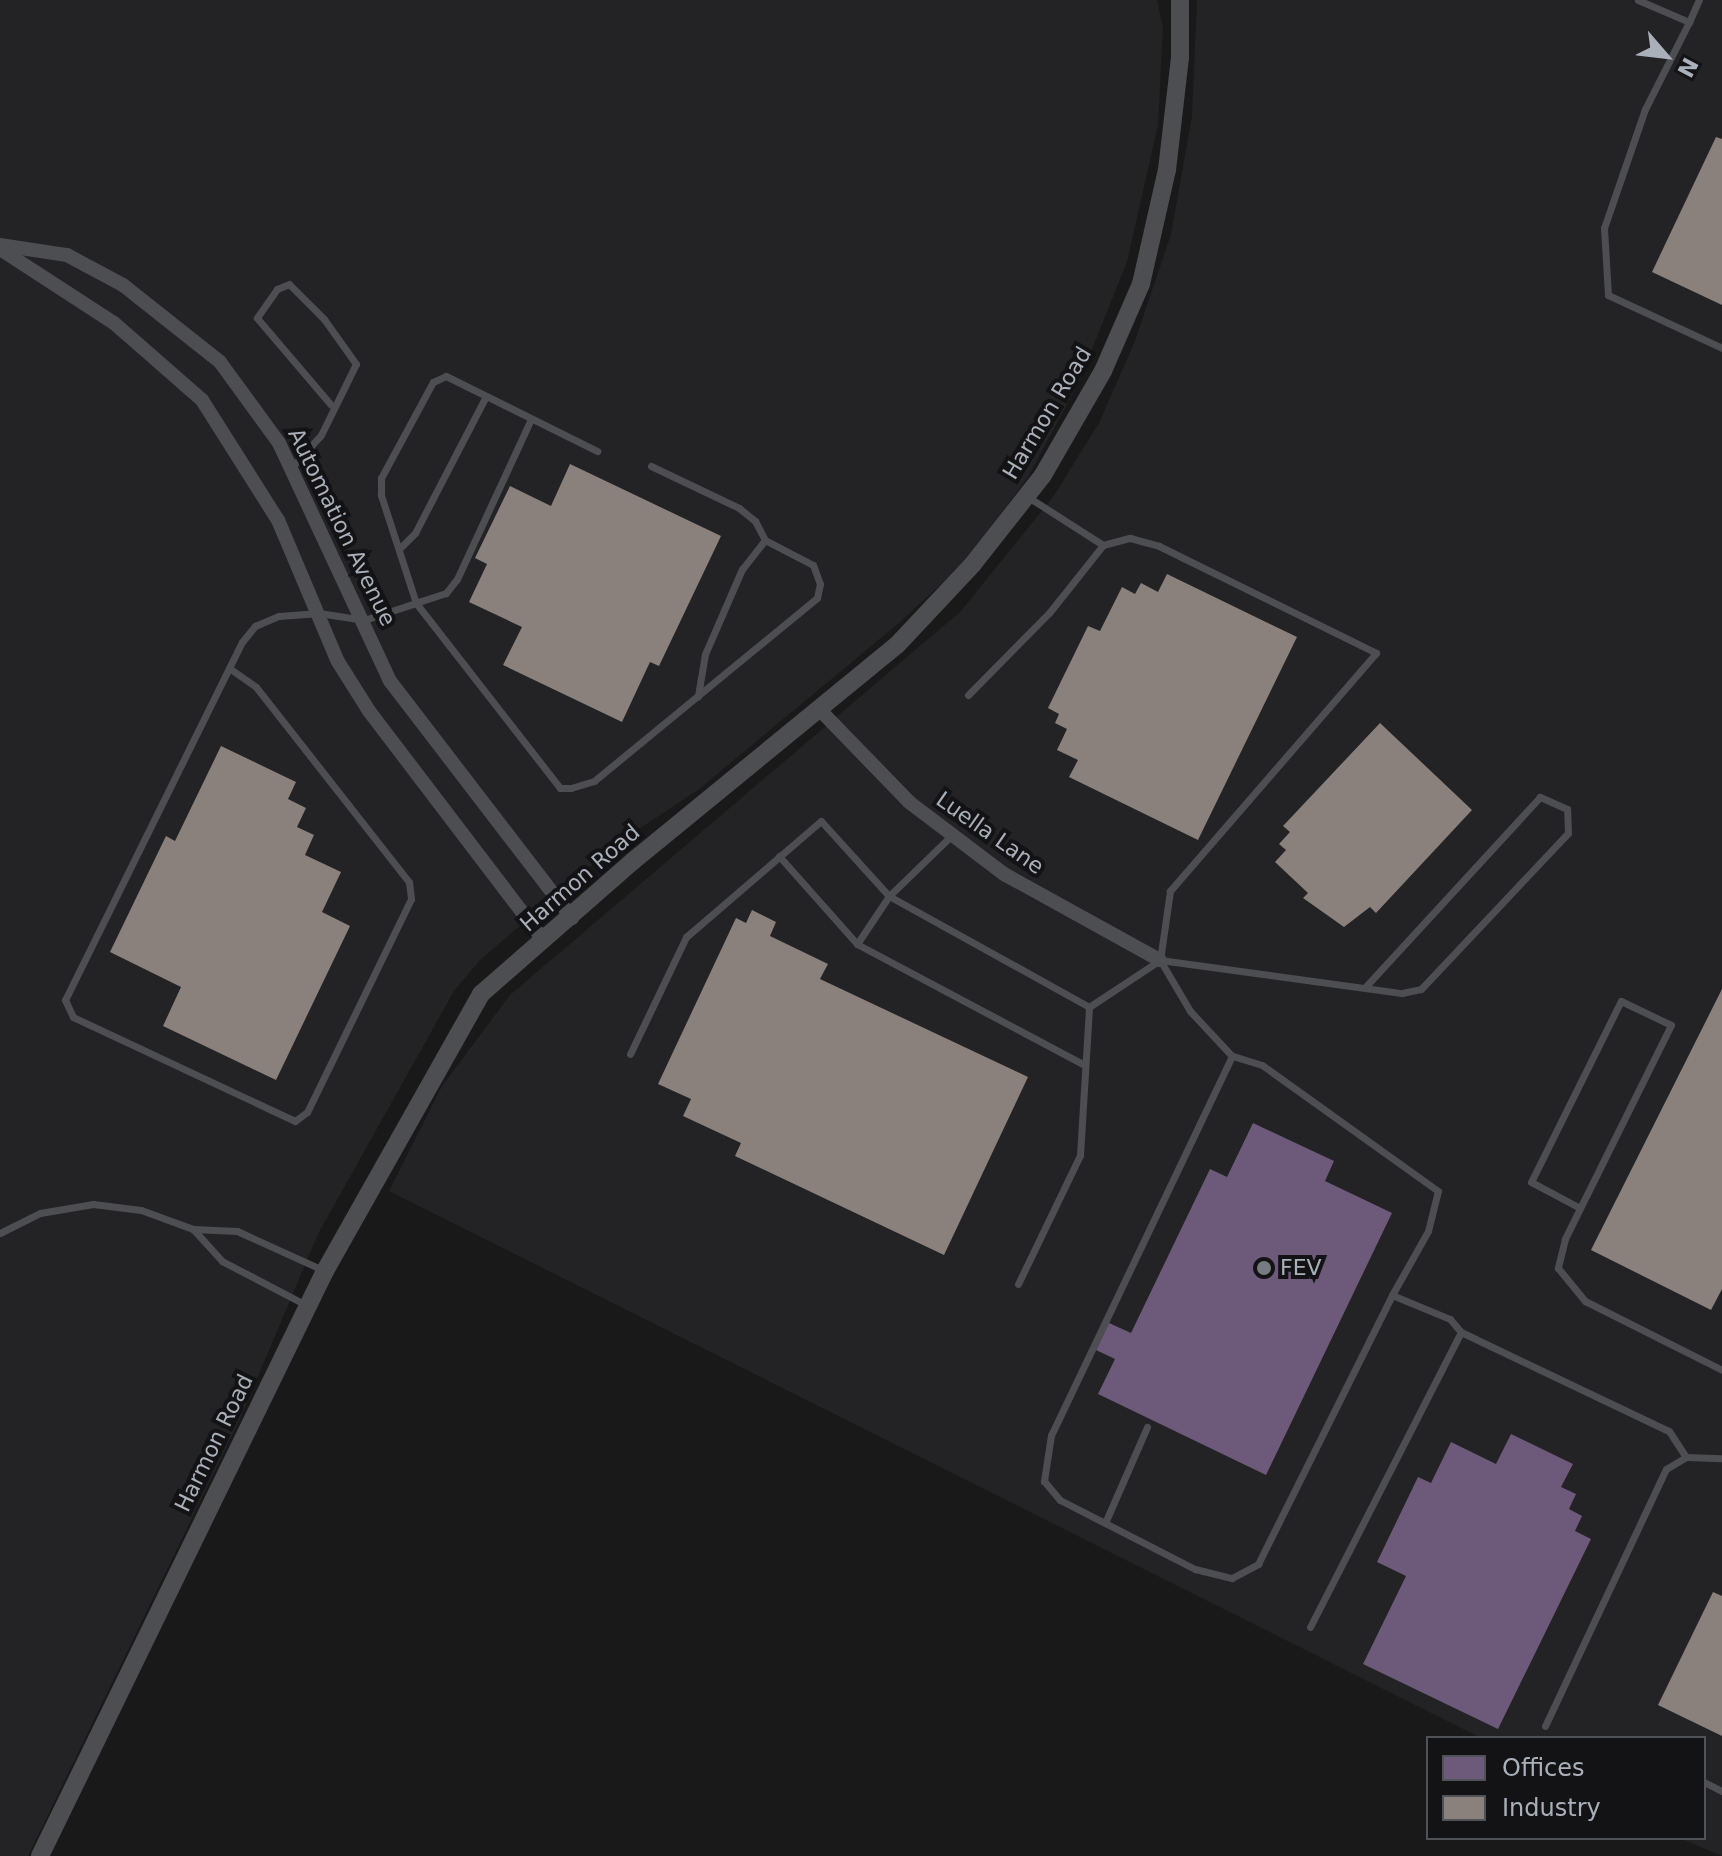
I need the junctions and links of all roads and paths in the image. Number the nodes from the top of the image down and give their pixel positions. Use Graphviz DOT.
graph roads {
  1 [pos="1180,0"];
  2 [pos="1638,0"];
  3 [pos="1699,0"];
  4 [pos="1689,22"];
  5 [pos="0,247"];
  6 [pos="1722,348"];
  7 [pos="486,396"];
  8 [pos="331,405"];
  9 [pos="531,419"];
  10 [pos="597,451"];
  11 [pos="651,466"];
  12 [pos="292,467"];
  13 [pos="1026,496"];
  14 [pos="765,540"];
  15 [pos="1103,545"];
  16 [pos="399,549"];
  17 [pos="416,603"];
  18 [pos="319,613"];
  19 [pos="364,620"];
  20 [pos="229,668"];
  21 [pos="968,695"];
  22 [pos="698,696"];
  23 [pos="819,709"];
  24 [pos="952,835"];
  25 [pos="779,856"];
  26 [pos="889,896"];
  27 [pos="572,918"];
  28 [pos="544,941"];
  29 [pos="857,944"];
  30 [pos="1160,960"];
  31 [pos="1365,987"];
  32 [pos="1089,1007"];
  33 [pos="630,1054"];
  34 [pos="1232,1056"];
  35 [pos="1085,1065"];
  36 [pos="1580,1208"];
  37 [pos="193,1229"];
  38 [pos="0,1233"];
  39 [pos="325,1271"];
  40 [pos="1018,1284"];
  41 [pos="1392,1295"];
  42 [pos="308,1306"];
  43 [pos="1461,1332"];
  44 [pos="1722,1370"];
  45 [pos="1147,1427"];
  46 [pos="1686,1457"];
  47 [pos="1722,1458"];
  48 [pos="1105,1523"];
  49 [pos="1310,1627"];
  50 [pos="1545,1726"];
  51 [pos="40,1856"];
  1 -- 13 [label="street, Harmon Road"];
  2 -- 4 [label="lane"];
  3 -- 4 [label="lane"];
  4 -- 6 [label="lane"];
  5 -- 12 [label="street, Automation Avenue"];
  5 -- 18 [label="street, Automation Avenue"];
  7 -- 9 [label="lane"];
  7 -- 16 [label="lane"];
  7 -- 16 [label="lane"];
  8 -- 8 [label="lane"];
  8 -- 12 [label="lane"];
  9 -- 10 [label="lane"];
  9 -- 17 [label="lane"];
  11 -- 14 [label="lane"];
  12 -- 19 [label="street, Automation Avenue"];
  13 -- 15 [label="lane"];
  13 -- 23 [label="street, Harmon Road"];
  14 -- 22 [label="lane"];
  14 -- 22 [label="lane"];
  15 -- 21 [label="lane"];
  15 -- 30 [label="lane"];
  16 -- 17 [label="lane"];
  17 -- 19 [label="lane"];
  17 -- 22 [label="lane"];
  18 -- 19 [label="lane"];
  18 -- 20 [label="lane"];
  18 -- 28 [label="street, Automation Avenue"];
  19 -- 27 [label="street, Automation Avenue"];
  20 -- 20 [label="lane"];
  23 -- 24 [label="street, Luella Lane"];
  23 -- 27 [label="street, Harmon Road"];
  24 -- 26 [label="lane"];
  24 -- 30 [label="street, Luella Lane"];
  25 -- 26 [label="lane"];
  25 -- 29 [label="lane"];
  25 -- 33 [label="lane"];
  26 -- 29 [label="lane"];
  26 -- 32 [label="lane"];
  27 -- 28 [label="street, Harmon Road"];
  28 -- 39 [label="street, Harmon Road"];
  29 -- 35 [label="lane"];
  30 -- 31 [label="lane"];
  30 -- 32 [label="lane"];
  30 -- 34 [label="lane"];
  31 -- 31 [label="lane"];
  32 -- 35 [label="lane"];
  34 -- 41 [label="lane"];
  34 -- 48 [label="lane"];
  35 -- 40 [label="lane"];
  36 -- 36 [label="lane"];
  36 -- 44 [label="lane"];
  37 -- 38 [label="lane"];
  37 -- 39 [label="lane"];
  37 -- 42 [label="lane"];
  39 -- 42 [label="street, Harmon Road"];
  41 -- 43 [label="lane"];
  41 -- 48 [label="lane"];
  42 -- 51 [label="street, Harmon Road"];
  43 -- 46 [label="lane"];
  43 -- 49 [label="lane"];
  45 -- 48 [label="lane"];
  46 -- 47 [label="lane"];
  46 -- 50 [label="lane"];
}
